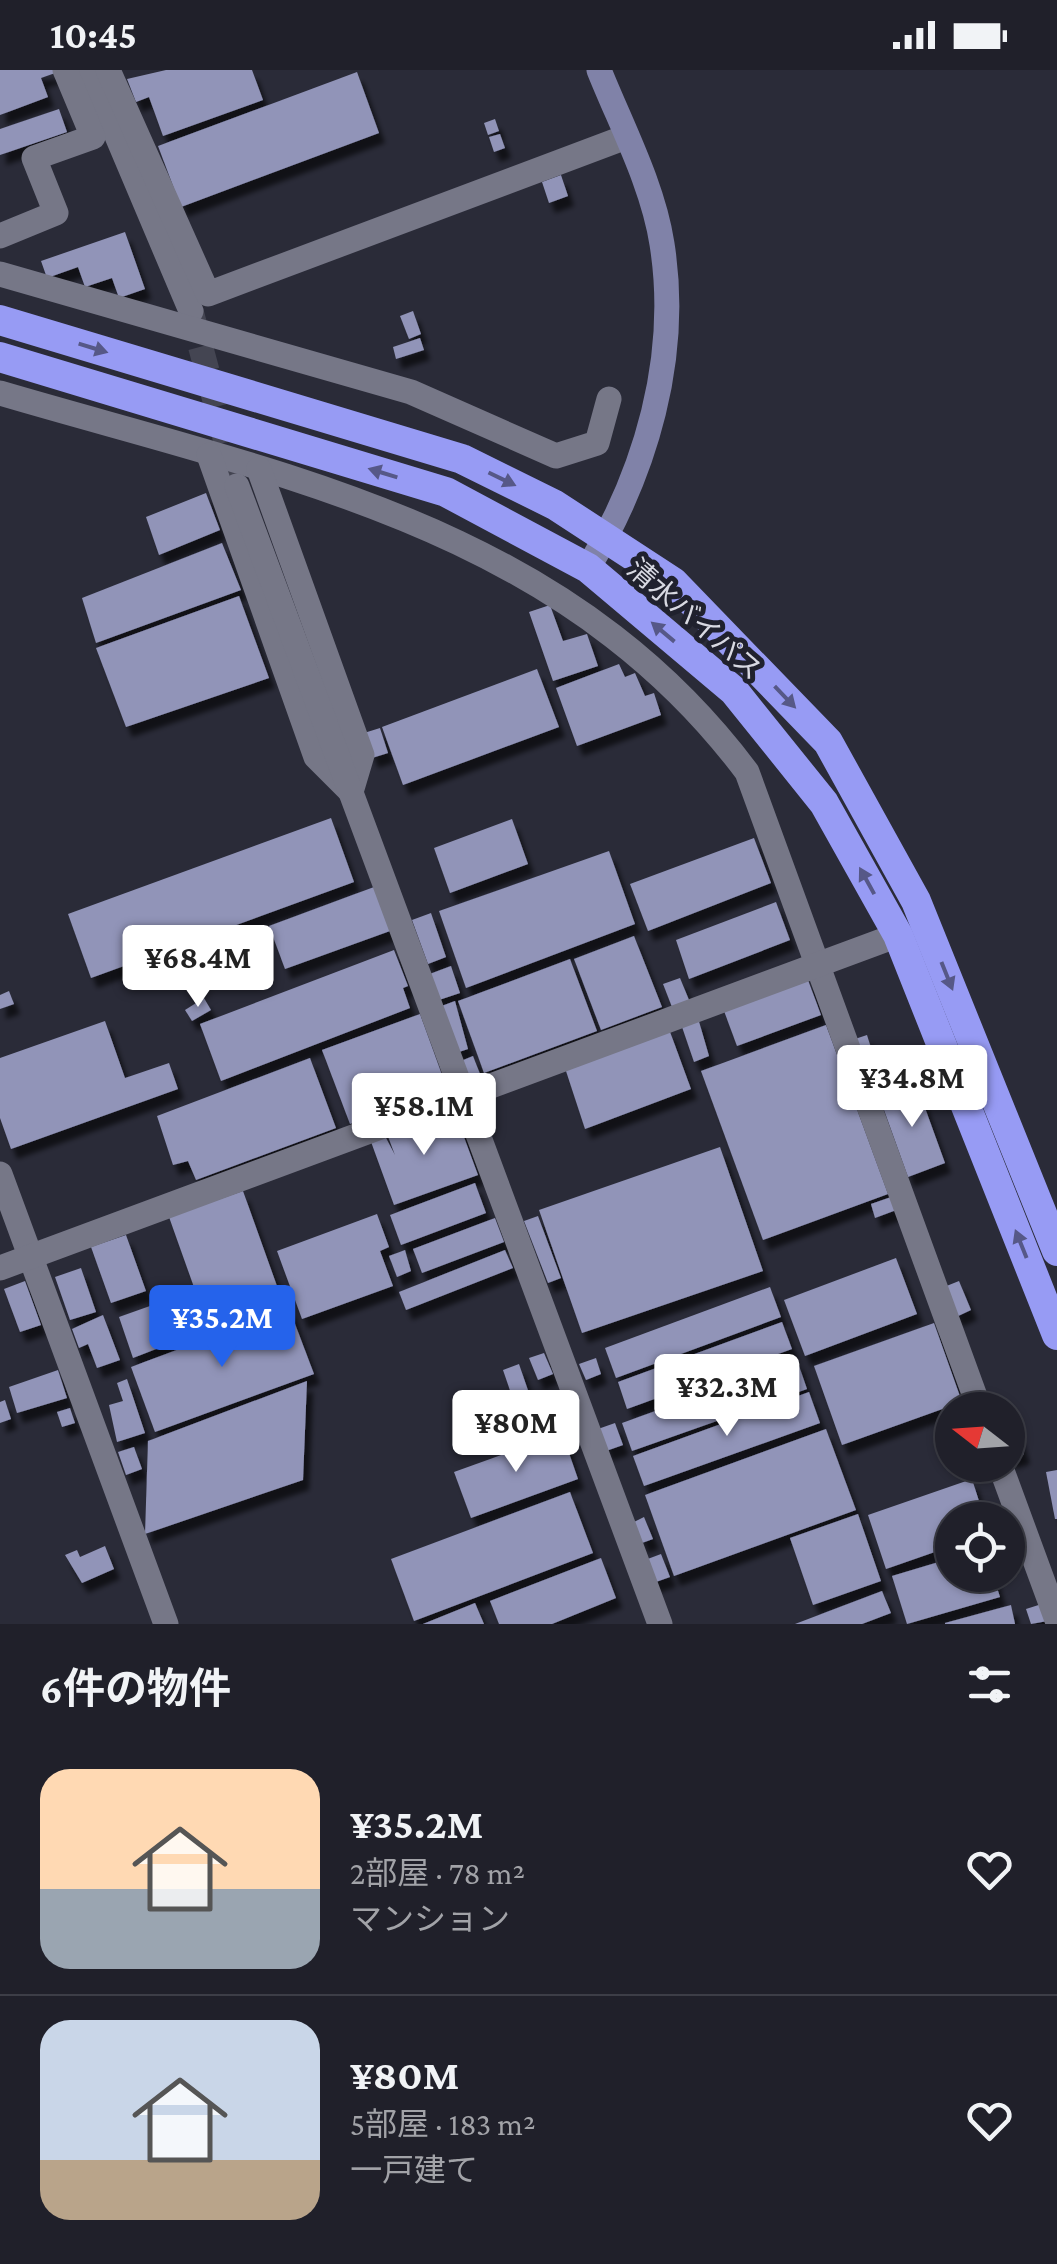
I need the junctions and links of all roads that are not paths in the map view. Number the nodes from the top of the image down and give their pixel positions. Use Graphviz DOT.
graph roads {
  1 [pos="65,70"];
  2 [pos="89,70"];
  3 [pos="108,70"];
  4 [pos="599,70"];
  5 [pos="626,137"];
  6 [pos="0,236"];
  7 [pos="0,274"];
  8 [pos="199,302"];
  9 [pos="0,320"];
  10 [pos="216,336"];
  11 [pos="0,357"];
  12 [pos="0,393"];
  13 [pos="609,398"];
  14 [pos="209,455"];
  15 [pos="259,469"];
  16 [pos="237,486"];
  17 [pos="606,538"];
  18 [pos="588,568"];
  19 [pos="351,792"];
  20 [pos="898,935"];
  21 [pos="816,966"];
  22 [pos="463,1095"];
  23 [pos="0,1174"];
  24 [pos="1057,1251"];
  25 [pos="31,1256"];
  26 [pos="0,1268"];
  27 [pos="1057,1334"];
  28 [pos="973,1392"];
  29 [pos="1006,1482"];
  30 [pos="1057,1620"];
  31 [pos="166,1624"];
  32 [pos="660,1624"];
  1 -- 6 [label="street"];
  2 -- 8 [label="street"];
  3 -- 8 [label="street"];
  4 -- 5 [label="street"];
  5 -- 8 [label="street"];
  5 -- 17 [label="street"];
  7 -- 10 [label="street"];
  8 -- 10 [label="street"];
  9 -- 17 [label="highway, 清水バイパス, one-way"];
  10 -- 13 [label="street"];
  18 -- 11 [label="highway, 清水バイパス, one-way"];
  12 -- 14 [label="street"];
  14 -- 15 [label="street"];
  14 -- 19 [label="street"];
  15 -- 19 [label="street"];
  15 -- 21 [label="street"];
  16 -- 19 [label="street"];
  17 -- 18 [label="street"];
  17 -- 24 [label="highway, 清水バイパス, one-way"];
  20 -- 18 [label="highway, 清水バイパス, one-way"];
  19 -- 22 [label="street"];
  20 -- 21 [label="street"];
  27 -- 20 [label="highway, 清水バイパス, one-way"];
  21 -- 22 [label="street"];
  21 -- 28 [label="street"];
  22 -- 25 [label="street"];
  22 -- 32 [label="street"];
  23 -- 25 [label="street"];
  25 -- 26 [label="street"];
  25 -- 31 [label="street"];
  29 -- 30 [label="street"];
}
